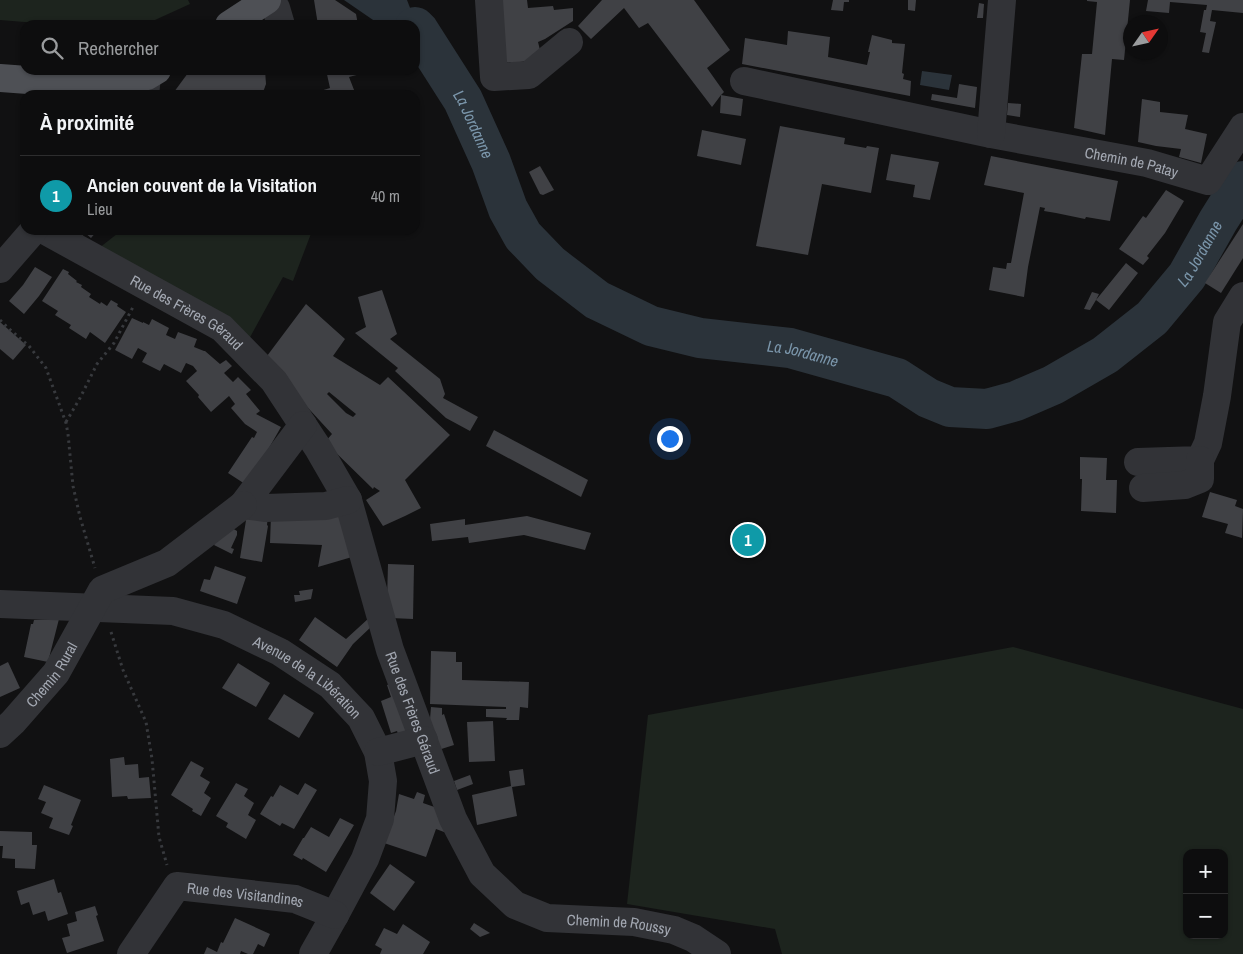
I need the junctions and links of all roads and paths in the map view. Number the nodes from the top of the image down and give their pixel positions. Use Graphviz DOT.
graph roads {
  1 [pos="268,0"];
  2 [pos="489,0"];
  3 [pos="1002,0"];
  4 [pos="237,20"];
  5 [pos="280,20"];
  6 [pos="569,42"];
  7 [pos="0,78"];
  8 [pos="150,80"];
  9 [pos="744,81"];
  10 [pos="1243,127"];
  11 [pos="992,134"];
  12 [pos="30,235"];
  13 [pos="53,235"];
  14 [pos="0,269"];
  15 [pos="146,286"];
  16 [pos="1243,296"];
  17 [pos="0,320"];
  18 [pos="66,423"];
  19 [pos="303,425"];
  20 [pos="1141,475"];
  21 [pos="348,500"];
  22 [pos="243,504"];
  23 [pos="98,599"];
  24 [pos="0,604"];
  25 [pos="0,734"];
  26 [pos="424,740"];
  27 [pos="378,752"];
  28 [pos="177,886"];
  29 [pos="515,905"];
  30 [pos="335,915"];
  31 [pos="131,954"];
  32 [pos="313,954"];
  33 [pos="716,954"];
  1 -- 4 [label="main road"];
  1 -- 5 [label="street"];
  2 -- 6 [label="street"];
  3 -- 11 [label="street"];
  7 -- 8 [label="main road"];
  9 -- 11 [label="street, Chemin de Patay"];
  10 -- 11 [label="street, Chemin de Patay"];
  12 -- 14 [label="street"];
  13 -- 15 [label="street, Rue des Frères Géraud"];
  15 -- 18 [label="path"];
  15 -- 19 [label="street, Rue des Frères Géraud"];
  16 -- 20 [label="street"];
  17 -- 18 [label="path"];
  18 -- 23 [label="path"];
  19 -- 21 [label="street, Rue des Frères Géraud"];
  19 -- 22 [label="street"];
  21 -- 22 [label="street"];
  21 -- 26 [label="street, Rue des Frères Géraud"];
  22 -- 23 [label="street"];
  23 -- 24 [label="street, Avenue de la Libération"];
  23 -- 25 [label="street, Chemin Rural"];
  23 -- 27 [label="street, Avenue de la Libération"];
  23 -- 28 [label="path"];
  26 -- 27 [label="street, Rue des Frères Géraud"];
  26 -- 29 [label="street, Rue des Frères Géraud"];
  27 -- 30 [label="street, Avenue de la Libération"];
  28 -- 30 [label="street, Rue des Visitandines"];
  28 -- 31 [label="street, Rue des Visitandines"];
  29 -- 33 [label="street, Chemin de Roussy"];
  30 -- 32 [label="street, Avenue de la Libération"];
}
